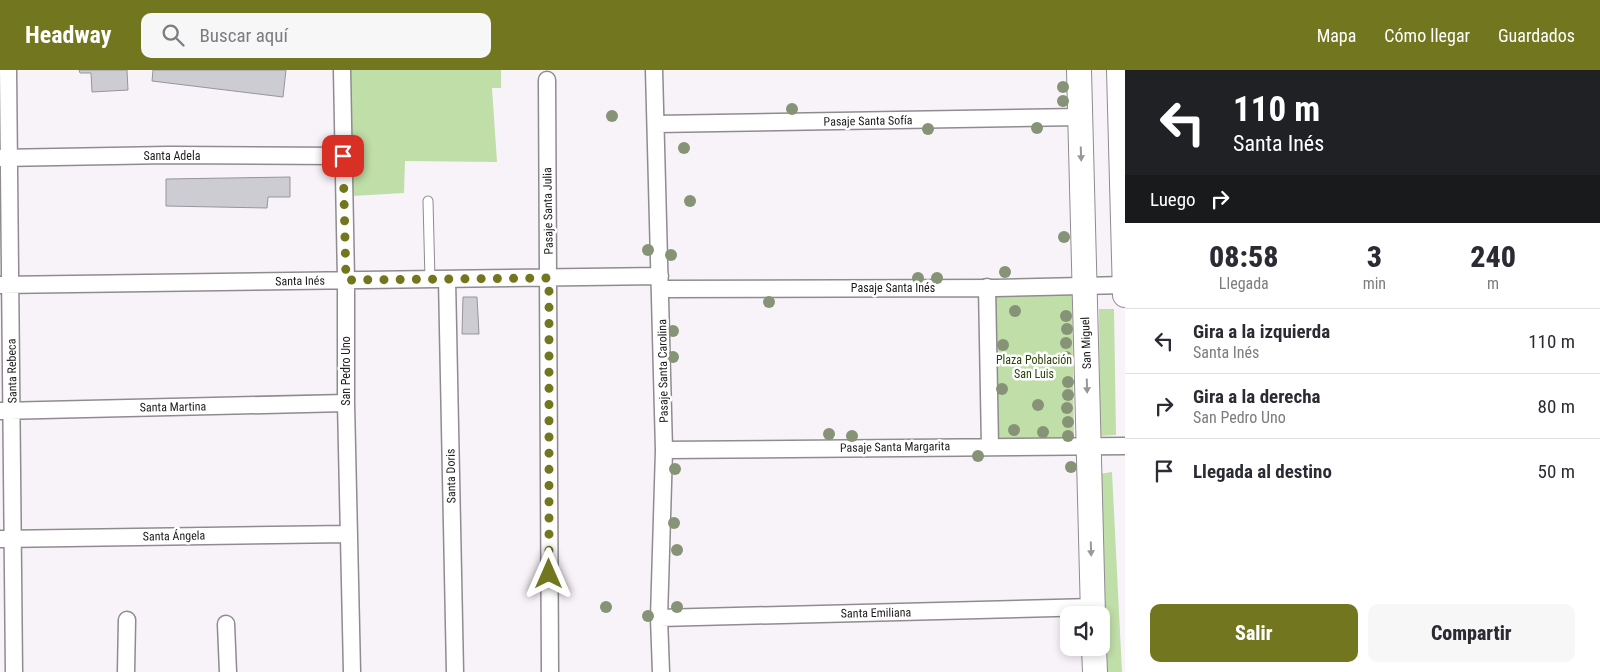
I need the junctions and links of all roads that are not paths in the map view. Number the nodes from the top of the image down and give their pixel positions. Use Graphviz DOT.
graph roads {
  1 [pos="8,70"];
  2 [pos="342,70"];
  3 [pos="654,70"];
  4 [pos="1078,70"];
  5 [pos="1119,70"];
  6 [pos="547,80"];
  7 [pos="1080,118"];
  8 [pos="1122,120"];
  9 [pos="656,124"];
  10 [pos="343,156"];
  11 [pos="5,158"];
  12 [pos="428,201"];
  13 [pos="549,278"];
  14 [pos="447,279"];
  15 [pos="346,280"];
  16 [pos="430,280"];
  17 [pos="660,282"];
  18 [pos="6,284"];
  19 [pos="1125,285"];
  20 [pos="1084,286"];
  21 [pos="987,287"];
  22 [pos="1125,296"];
  23 [pos="346,403"];
  24 [pos="6,411"];
  25 [pos="1088,445"];
  26 [pos="990,446"];
  27 [pos="1125,446"];
  28 [pos="664,450"];
  29 [pos="349,534"];
  30 [pos="7,539"];
  31 [pos="1093,606"];
  32 [pos="1060,612"];
  33 [pos="659,618"];
  34 [pos="127,620"];
  35 [pos="226,624"];
  36 [pos="1094,656"];
  37 [pos="14,672"];
  38 [pos="126,672"];
  39 [pos="228,672"];
  40 [pos="352,672"];
  41 [pos="455,672"];
  42 [pos="550,672"];
  43 [pos="660,672"];
  44 [pos="1095,672"];
  1 -- 11 [label="street, Santa Rebeca"];
  2 -- 10 [label="street, San Pedro Uno"];
  3 -- 9 [label="street, Pasaje Santa Carolina"];
  4 -- 7 [label="main road, San Miguel"];
  5 -- 8 [label="main road"];
  6 -- 13 [label="street, Pasaje Santa Julia"];
  7 -- 9 [label="street, Pasaje Santa Sofía"];
  7 -- 20 [label="main road, San Miguel, one-way"];
  8 -- 19 [label="main road"];
  9 -- 17 [label="street, Pasaje Santa Carolina"];
  10 -- 11 [label="street, Santa Adela"];
  10 -- 15 [label="street, San Pedro Uno"];
  11 -- 18 [label="street, Santa Rebeca"];
  12 -- 16 [label="lane"];
  13 -- 14 [label="street, Santa Inés"];
  13 -- 17 [label="street, Santa Inés"];
  13 -- 42 [label="street, Pasaje Santa Julia"];
  14 -- 16 [label="street, Santa Inés"];
  14 -- 41 [label="street, Santa Doris"];
  15 -- 16 [label="street, Santa Inés"];
  15 -- 18 [label="street, Santa Inés"];
  15 -- 23 [label="street, San Pedro Uno"];
  17 -- 21 [label="street, Pasaje Santa Inés"];
  17 -- 28 [label="street, Pasaje Santa Carolina"];
  18 -- 24 [label="street, Santa Rebeca"];
  19 -- 20 [label="street, Pasaje Santa Inés"];
  19 -- 22 [label="main road"];
  20 -- 21 [label="street, Pasaje Santa Inés"];
  20 -- 25 [label="main road, San Miguel, one-way"];
  21 -- 26 [label="street"];
  23 -- 24 [label="street, Santa Martina"];
  23 -- 29 [label="street, San Pedro Uno"];
  24 -- 30 [label="street, Santa Rebeca"];
  25 -- 26 [label="street, Pasaje Santa Margarita"];
  25 -- 27 [label="street, Pasaje Santa Margarita"];
  25 -- 31 [label="main road, San Miguel, one-way"];
  26 -- 28 [label="street, Pasaje Santa Margarita"];
  28 -- 33 [label="street, Pasaje Santa Carolina"];
  29 -- 30 [label="street, Santa Ángela"];
  29 -- 40 [label="street, San Pedro Uno"];
  30 -- 37 [label="street, Santa Rebeca"];
  32 -- 33 [label="street, Santa Emiliana"];
  33 -- 43 [label="street, Pasaje Santa Carolina"];
  34 -- 38 [label="street"];
  35 -- 39 [label="street"];
  36 -- 44 [label="main road"];
}
